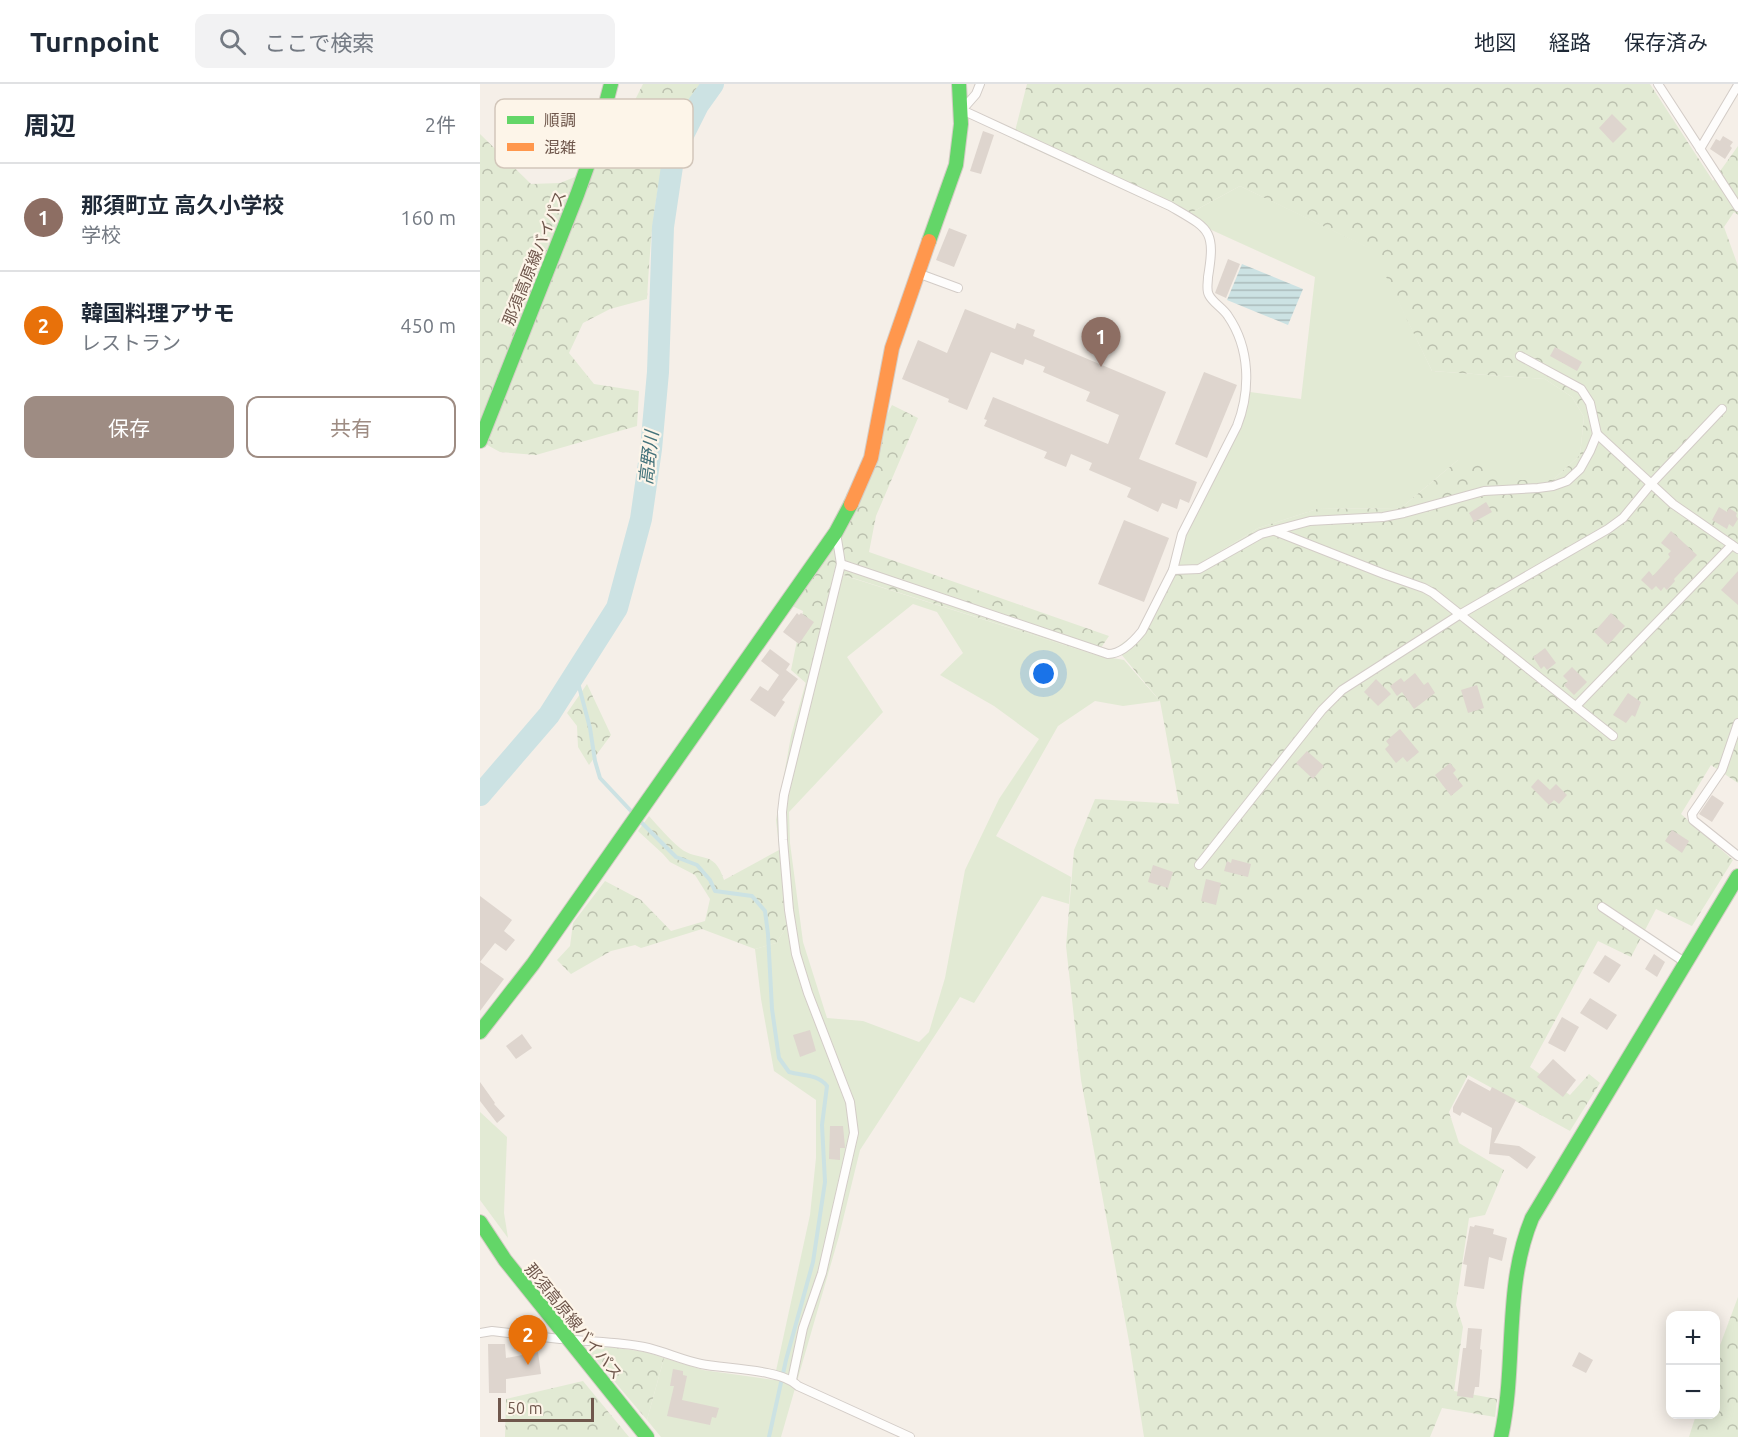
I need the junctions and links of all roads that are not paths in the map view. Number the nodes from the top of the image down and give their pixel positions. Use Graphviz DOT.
graph roads {
  1 [pos="611,84"];
  2 [pos="625,84"];
  3 [pos="959,84"];
  4 [pos="980,84"];
  5 [pos="1658,84"];
  6 [pos="1738,85"];
  7 [pos="607,99"];
  8 [pos="620,99"];
  9 [pos="962,110"];
  10 [pos="1700,149"];
  11 [pos="575,168"];
  12 [pos="587,168"];
  13 [pos="595,168"];
  14 [pos="1738,207"];
  15 [pos="552,257"];
  16 [pos="919,273"];
  17 [pos="958,288"];
  18 [pos="1520,356"];
  19 [pos="1722,409"];
  20 [pos="1597,434"];
  21 [pos="480,441"];
  22 [pos="1652,484"];
  23 [pos="1274,531"];
  24 [pos="836,532"];
  25 [pos="1735,547"];
  26 [pos="841,564"];
  27 [pos="1173,570"];
  28 [pos="1459,615"];
  29 [pos="1576,706"];
  30 [pos="1738,723"];
  31 [pos="1613,736"];
  32 [pos="1738,856"];
  33 [pos="1199,865"];
  34 [pos="1738,876"];
  35 [pos="1602,907"];
  36 [pos="1685,963"];
  37 [pos="480,1032"];
  38 [pos="480,1222"];
  39 [pos="480,1333"];
  40 [pos="567,1339"];
  41 [pos="790,1379"];
  42 [pos="1504,1433"];
  43 [pos="647,1437"];
  44 [pos="910,1437"];
  1 -- 7 [label="street, 那須高原線バイパス"];
  2 -- 8 [label="street"];
  3 -- 9 [label="street"];
  4 -- 9 [label="lane"];
  5 -- 10 [label="lane"];
  6 -- 10 [label="lane"];
  9 -- 16 [label="street"];
  9 -- 27 [label="lane"];
  10 -- 14 [label="lane"];
  11 -- 15 [label="street"];
  12 -- 15 [label="street, 那須高原線バイパス"];
  13 -- 15 [label="street"];
  15 -- 21 [label="street, 那須高原線バイパス"];
  16 -- 17 [label="lane"];
  16 -- 24 [label="street"];
  18 -- 20 [label="lane"];
  19 -- 22 [label="lane"];
  20 -- 22 [label="lane"];
  20 -- 23 [label="lane"];
  22 -- 25 [label="lane"];
  22 -- 28 [label="lane"];
  23 -- 27 [label="lane"];
  23 -- 28 [label="lane"];
  24 -- 26 [label="lane"];
  24 -- 37 [label="street"];
  25 -- 29 [label="lane"];
  26 -- 27 [label="lane"];
  26 -- 41 [label="lane"];
  28 -- 29 [label="lane"];
  28 -- 33 [label="lane"];
  29 -- 31 [label="lane"];
  30 -- 32 [label="lane"];
  34 -- 36 [label="street"];
  35 -- 36 [label="lane"];
  36 -- 42 [label="street"];
  38 -- 40 [label="street, 那須高原線バイパス"];
  39 -- 40 [label="lane"];
  40 -- 41 [label="lane"];
  40 -- 43 [label="street, 那須高原線バイパス"];
  41 -- 44 [label="lane"];
}
